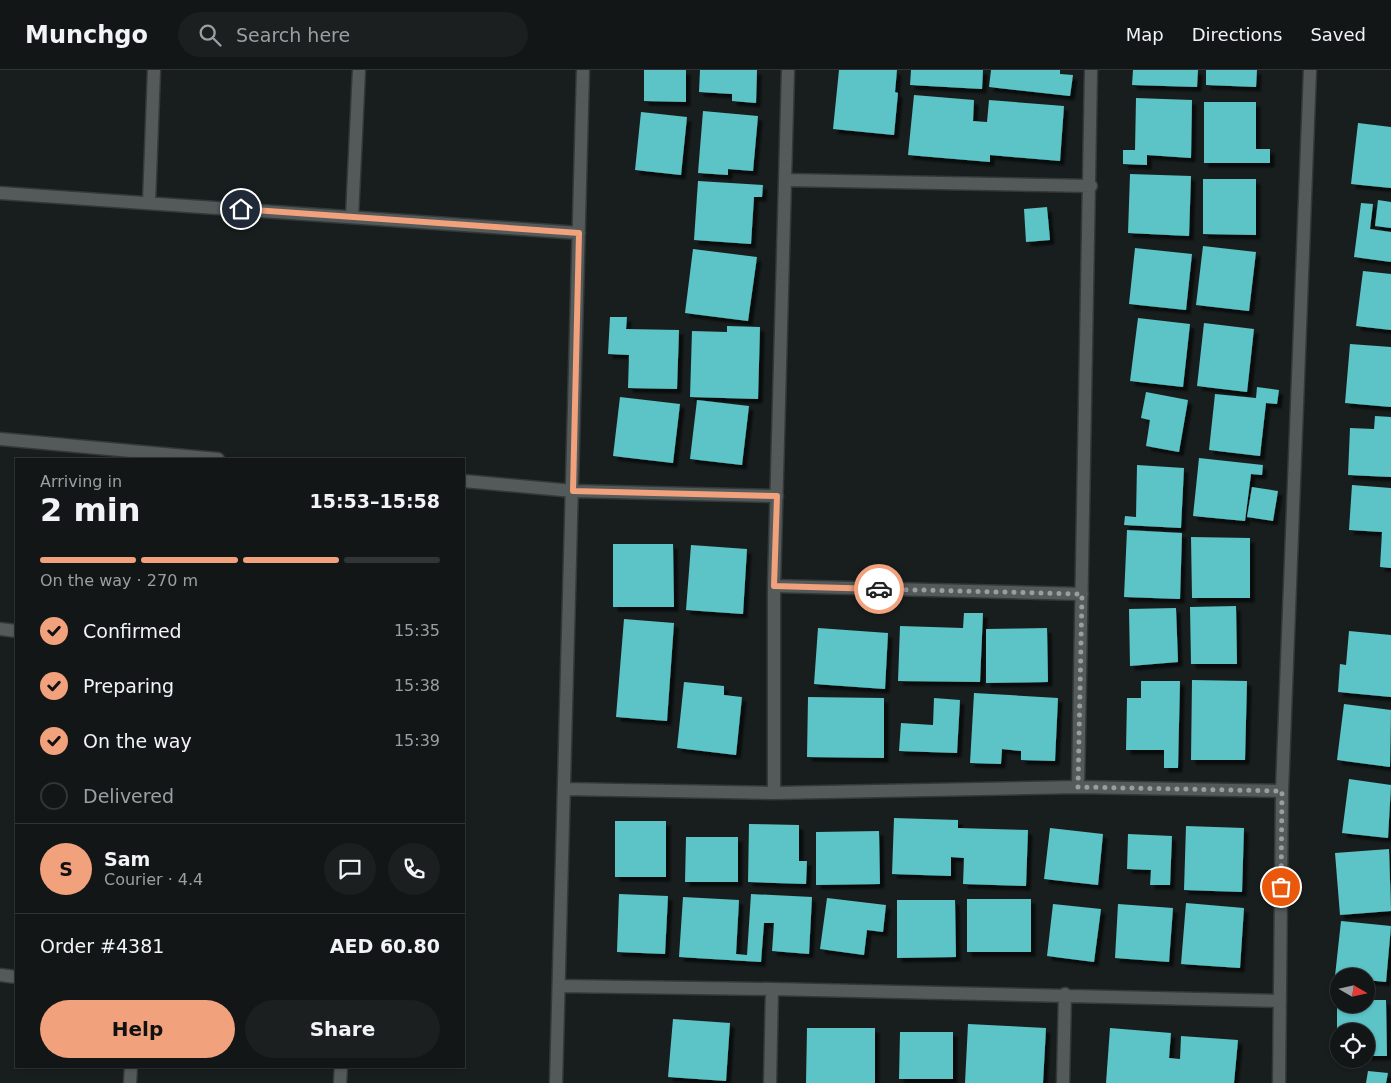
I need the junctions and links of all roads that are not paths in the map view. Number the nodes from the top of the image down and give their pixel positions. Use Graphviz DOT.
graph roads {
  1 [pos="154,70"];
  2 [pos="359,70"];
  3 [pos="583,70"];
  4 [pos="788,70"];
  5 [pos="1091,70"];
  6 [pos="1310,70"];
  7 [pos="786,180"];
  8 [pos="1091,186"];
  9 [pos="0,193"];
  10 [pos="149,203"];
  11 [pos="352,217"];
  12 [pos="579,233"];
  13 [pos="0,439"];
  14 [pos="207,458"];
  15 [pos="465,481"];
  16 [pos="573,491"];
  17 [pos="777,496"];
  18 [pos="774,586"];
  19 [pos="1082,594"];
  20 [pos="0,629"];
  21 [pos="15,631"];
  22 [pos="1078,787"];
  23 [pos="564,789"];
  24 [pos="1282,791"];
  25 [pos="774,793"];
  26 [pos="0,975"];
  27 [pos="15,977"];
  28 [pos="558,986"];
  29 [pos="772,989"];
  30 [pos="1065,994"];
  31 [pos="1280,1001"];
  32 [pos="131,1068"];
  33 [pos="341,1068"];
  34 [pos="130,1083"];
  35 [pos="340,1083"];
  36 [pos="556,1083"];
  37 [pos="770,1083"];
  38 [pos="1063,1083"];
  39 [pos="1279,1083"];
  1 -- 10 [label="street"];
  2 -- 11 [label="street"];
  3 -- 12 [label="street"];
  4 -- 7 [label="street"];
  5 -- 8 [label="street"];
  6 -- 24 [label="street"];
  7 -- 8 [label="street"];
  7 -- 17 [label="street"];
  8 -- 19 [label="street"];
  9 -- 10 [label="street"];
  10 -- 11 [label="street"];
  11 -- 12 [label="street"];
  12 -- 16 [label="street"];
  13 -- 14 [label="street"];
  15 -- 16 [label="street"];
  16 -- 17 [label="street"];
  16 -- 23 [label="street"];
  17 -- 18 [label="street"];
  18 -- 19 [label="street"];
  18 -- 25 [label="street"];
  19 -- 22 [label="street"];
  20 -- 21 [label="street"];
  22 -- 24 [label="street"];
  22 -- 25 [label="street"];
  23 -- 25 [label="street"];
  23 -- 28 [label="street"];
  24 -- 31 [label="street"];
  26 -- 27 [label="street"];
  28 -- 29 [label="street"];
  28 -- 36 [label="street"];
  29 -- 30 [label="street"];
  29 -- 37 [label="street"];
  30 -- 31 [label="street"];
  30 -- 38 [label="street"];
  31 -- 39 [label="street"];
  32 -- 34 [label="street"];
  33 -- 35 [label="street"];
}
